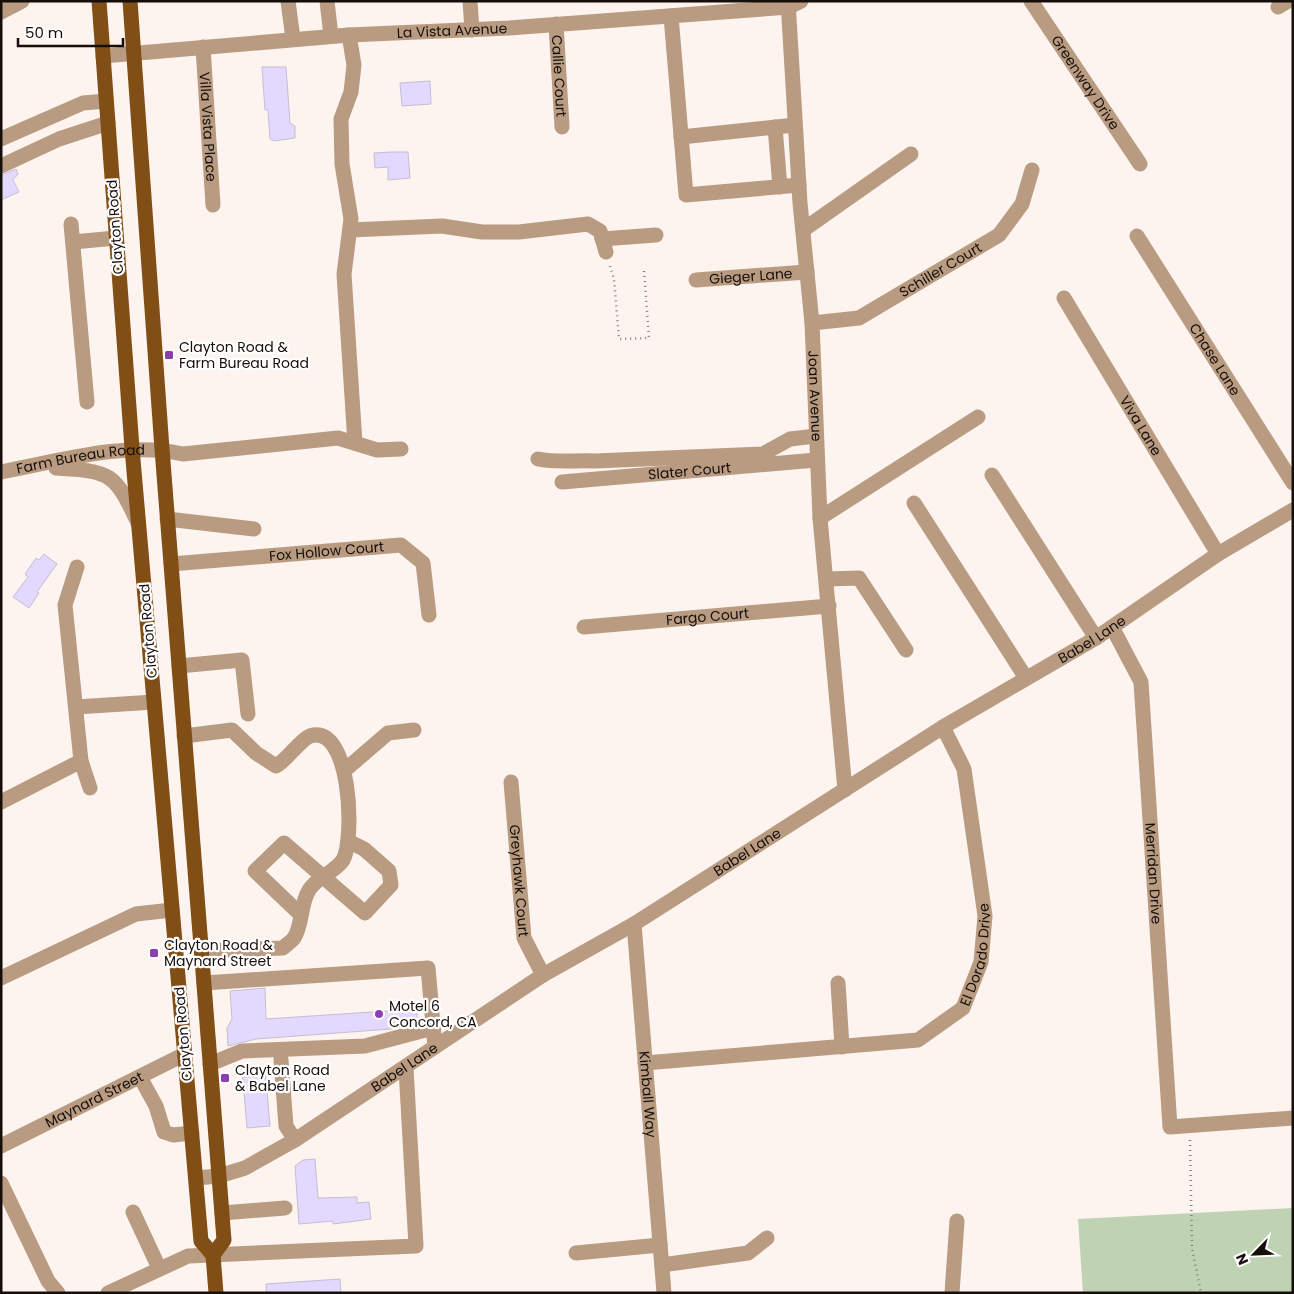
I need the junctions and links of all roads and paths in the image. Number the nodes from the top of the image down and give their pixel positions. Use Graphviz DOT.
graph roads {
  1 [pos="22,1"];
  2 [pos="99,1"];
  3 [pos="130,1"];
  4 [pos="288,1"];
  5 [pos="327,1"];
  6 [pos="470,1"];
  7 [pos="1031,1"];
  8 [pos="792,3"];
  9 [pos="1,12"];
  10 [pos="671,16"];
  11 [pos="556,24"];
  12 [pos="472,30"];
  13 [pos="349,34"];
  14 [pos="331,36"];
  15 [pos="293,39"];
  16 [pos="203,47"];
  17 [pos="134,54"];
  18 [pos="103,56"];
  19 [pos="106,101"];
  20 [pos="108,123"];
  21 [pos="795,125"];
  22 [pos="562,127"];
  23 [pos="774,127"];
  24 [pos="681,137"];
  25 [pos="1,139"];
  26 [pos="911,154"];
  27 [pos="1140,164"];
  28 [pos="1,166"];
  29 [pos="1032,170"];
  30 [pos="799,184"];
  31 [pos="780,187"];
  32 [pos="213,206"];
  33 [pos="71,224"];
  34 [pos="350,230"];
  35 [pos="802,230"];
  36 [pos="656,235"];
  37 [pos="1138,236"];
  38 [pos="116,238"];
  39 [pos="73,242"];
  40 [pos="604,246"];
  41 [pos="644,270"];
  42 [pos="807,272"];
  43 [pos="696,280"];
  44 [pos="1064,298"];
  45 [pos="812,323"];
  46 [pos="87,402"];
  47 [pos="978,417"];
  48 [pos="816,436"];
  49 [pos="354,443"];
  50 [pos="132,448"];
  51 [pos="162,449"];
  52 [pos="401,449"];
  53 [pos="538,459"];
  54 [pos="816,460"];
  55 [pos="30,467"];
  56 [pos="1,472"];
  57 [pos="992,474"];
  58 [pos="562,482"];
  59 [pos="1293,483"];
  60 [pos="914,503"];
  61 [pos="1293,510"];
  62 [pos="820,518"];
  63 [pos="167,519"];
  64 [pos="138,524"];
  65 [pos="254,529"];
  66 [pos="1218,554"];
  67 [pos="171,564"];
  68 [pos="77,567"];
  69 [pos="827,579"];
  70 [pos="830,606"];
  71 [pos="429,615"];
  72 [pos="584,627"];
  73 [pos="1112,627"];
  74 [pos="1096,638"];
  75 [pos="906,650"];
  76 [pos="179,666"];
  77 [pos="1026,678"];
  78 [pos="154,702"];
  79 [pos="76,707"];
  80 [pos="248,714"];
  81 [pos="942,727"];
  82 [pos="414,730"];
  83 [pos="184,736"];
  84 [pos="81,762"];
  85 [pos="345,770"];
  86 [pos="511,782"];
  87 [pos="90,788"];
  88 [pos="845,790"];
  89 [pos="1,802"];
  90 [pos="348,842"];
  91 [pos="323,877"];
  92 [pos="172,910"];
  93 [pos="300,914"];
  94 [pos="634,924"];
  95 [pos="201,951"];
  96 [pos="542,975"];
  97 [pos="1,978"];
  98 [pos="204,983"];
  99 [pos="838,983"];
  100 [pos="433,1028"];
  101 [pos="435,1047"];
  102 [pos="842,1047"];
  103 [pos="185,1054"];
  104 [pos="281,1060"];
  105 [pos="645,1063"];
  106 [pos="210,1064"];
  107 [pos="406,1068"];
  108 [pos="140,1077"];
  109 [pos="1293,1118"];
  110 [pos="1189,1126"];
  111 [pos="192,1133"];
  112 [pos="295,1140"];
  113 [pos="1,1146"];
  114 [pos="219,1176"];
  115 [pos="196,1178"];
  116 [pos="1,1183"];
  117 [pos="285,1208"];
  118 [pos="133,1212"];
  119 [pos="222,1214"];
  120 [pos="957,1221"];
  121 [pos="767,1238"];
  122 [pos="660,1245"];
  123 [pos="576,1253"];
  124 [pos="213,1255"];
  125 [pos="662,1264"];
  126 [pos="159,1268"];
  127 [pos="58,1293"];
  128 [pos="108,1293"];
  129 [pos="216,1293"];
  130 [pos="664,1293"];
  131 [pos="952,1293"];
  132 [pos="1201,1293"];
  1 -- 9 [label="street"];
  2 -- 18 [label="main road, Clayton Road"];
  3 -- 17 [label="main road, Clayton Road"];
  4 -- 15 [label="street"];
  5 -- 14 [label="street"];
  6 -- 12 [label="street"];
  7 -- 27 [label="street, Greenway Drive"];
  8 -- 10 [label="street, La Vista Avenue"];
  8 -- 21 [label="street, Joan Avenue"];
  10 -- 11 [label="street, La Vista Avenue"];
  10 -- 24 [label="street"];
  11 -- 12 [label="street, La Vista Avenue"];
  11 -- 22 [label="street, Callie Court"];
  12 -- 13 [label="street, La Vista Avenue"];
  13 -- 14 [label="street, La Vista Avenue"];
  13 -- 34 [label="street"];
  14 -- 15 [label="street, La Vista Avenue"];
  15 -- 16 [label="street, La Vista Avenue"];
  16 -- 17 [label="street, La Vista Avenue"];
  16 -- 32 [label="street, Villa Vista Place"];
  17 -- 18 [label="street, La Vista Avenue"];
  17 -- 51 [label="main road, Clayton Road"];
  18 -- 19 [label="main road, Clayton Road"];
  19 -- 20 [label="main road, Clayton Road"];
  19 -- 25 [label="street"];
  20 -- 28 [label="street"];
  20 -- 38 [label="main road, Clayton Road"];
  21 -- 23 [label="street"];
  21 -- 30 [label="street, Joan Avenue"];
  23 -- 24 [label="street"];
  23 -- 31 [label="street"];
  24 -- 31 [label="street"];
  26 -- 35 [label="street"];
  29 -- 45 [label="street, Schiller Court"];
  30 -- 31 [label="street"];
  30 -- 35 [label="street, Joan Avenue"];
  33 -- 39 [label="street"];
  34 -- 40 [label="street"];
  34 -- 49 [label="street"];
  35 -- 42 [label="street, Joan Avenue"];
  36 -- 40 [label="street"];
  37 -- 59 [label="street, Chase Lane"];
  38 -- 39 [label="street"];
  38 -- 50 [label="main road, Clayton Road"];
  39 -- 46 [label="street"];
  40 -- 41 [label="path"];
  42 -- 43 [label="street, Gieger Lane"];
  42 -- 45 [label="street, Joan Avenue"];
  44 -- 66 [label="street, Viva Lane"];
  45 -- 48 [label="street, Joan Avenue"];
  47 -- 62 [label="street"];
  48 -- 53 [label="street"];
  48 -- 54 [label="street, Joan Avenue"];
  49 -- 51 [label="street, Farm Bureau Road"];
  49 -- 52 [label="street, Farm Bureau Road"];
  50 -- 51 [label="street, Farm Bureau Road"];
  50 -- 55 [label="street, Farm Bureau Road"];
  50 -- 64 [label="main road, Clayton Road"];
  51 -- 63 [label="main road, Clayton Road"];
  54 -- 58 [label="street, Slater Court"];
  54 -- 62 [label="street, Joan Avenue"];
  55 -- 56 [label="street, Farm Bureau Road"];
  55 -- 64 [label="street"];
  57 -- 74 [label="street"];
  60 -- 77 [label="street"];
  61 -- 66 [label="street, Babel Lane"];
  62 -- 69 [label="street, Joan Avenue"];
  63 -- 65 [label="street"];
  63 -- 67 [label="main road, Clayton Road"];
  64 -- 78 [label="main road, Clayton Road"];
  66 -- 73 [label="street, Babel Lane"];
  67 -- 71 [label="street, Fox Hollow Court"];
  67 -- 76 [label="main road, Clayton Road"];
  68 -- 79 [label="street"];
  69 -- 70 [label="street, Joan Avenue"];
  69 -- 75 [label="street"];
  70 -- 72 [label="street, Fargo Court"];
  70 -- 88 [label="street, Joan Avenue"];
  73 -- 74 [label="street, Babel Lane"];
  73 -- 110 [label="street, Merridan Drive"];
  74 -- 77 [label="street, Babel Lane"];
  76 -- 80 [label="street"];
  76 -- 83 [label="main road, Clayton Road"];
  77 -- 81 [label="street, Babel Lane"];
  78 -- 79 [label="street"];
  78 -- 92 [label="main road, Clayton Road"];
  79 -- 84 [label="street"];
  81 -- 88 [label="street, Babel Lane"];
  81 -- 102 [label="street, El Dorado Drive"];
  82 -- 85 [label="street"];
  83 -- 85 [label="street"];
  83 -- 95 [label="main road, Clayton Road"];
  84 -- 87 [label="street"];
  84 -- 89 [label="street"];
  85 -- 90 [label="street"];
  86 -- 96 [label="street, Greyhawk Court"];
  88 -- 94 [label="street, Babel Lane"];
  90 -- 91 [label="street"];
  90 -- 91 [label="street"];
  91 -- 93 [label="street"];
  91 -- 93 [label="street"];
  92 -- 97 [label="street"];
  92 -- 103 [label="main road, Clayton Road"];
  93 -- 95 [label="street"];
  94 -- 96 [label="street, Babel Lane"];
  94 -- 105 [label="street, Kimball Way"];
  95 -- 98 [label="main road, Clayton Road"];
  96 -- 101 [label="street, Babel Lane"];
  98 -- 100 [label="street"];
  98 -- 106 [label="main road, Clayton Road"];
  99 -- 102 [label="street"];
  100 -- 101 [label="street"];
  100 -- 106 [label="street"];
  101 -- 107 [label="street, Babel Lane"];
  102 -- 105 [label="street, El Dorado Drive"];
  103 -- 108 [label="street, Maynard Street"];
  103 -- 111 [label="main road, Clayton Road"];
  104 -- 112 [label="street"];
  105 -- 122 [label="street, Kimball Way"];
  106 -- 114 [label="main road, Clayton Road"];
  107 -- 112 [label="street, Babel Lane"];
  107 -- 124 [label="street"];
  108 -- 111 [label="street"];
  108 -- 113 [label="street, Maynard Street"];
  109 -- 110 [label="street"];
  110 -- 132 [label="path"];
  111 -- 115 [label="main road, Clayton Road"];
  112 -- 114 [label="street, Babel Lane"];
  114 -- 115 [label="street, Babel Lane"];
  114 -- 119 [label="main road, Clayton Road"];
  115 -- 124 [label="main road, Clayton Road"];
  116 -- 127 [label="street"];
  117 -- 119 [label="street"];
  118 -- 126 [label="street"];
  119 -- 124 [label="main road, Clayton Road"];
  120 -- 131 [label="street"];
  121 -- 125 [label="street"];
  122 -- 123 [label="street"];
  122 -- 125 [label="street, Kimball Way"];
  124 -- 126 [label="street"];
  124 -- 129 [label="main road, Clayton Road"];
  125 -- 130 [label="street, Kimball Way"];
  126 -- 128 [label="street"];
}
